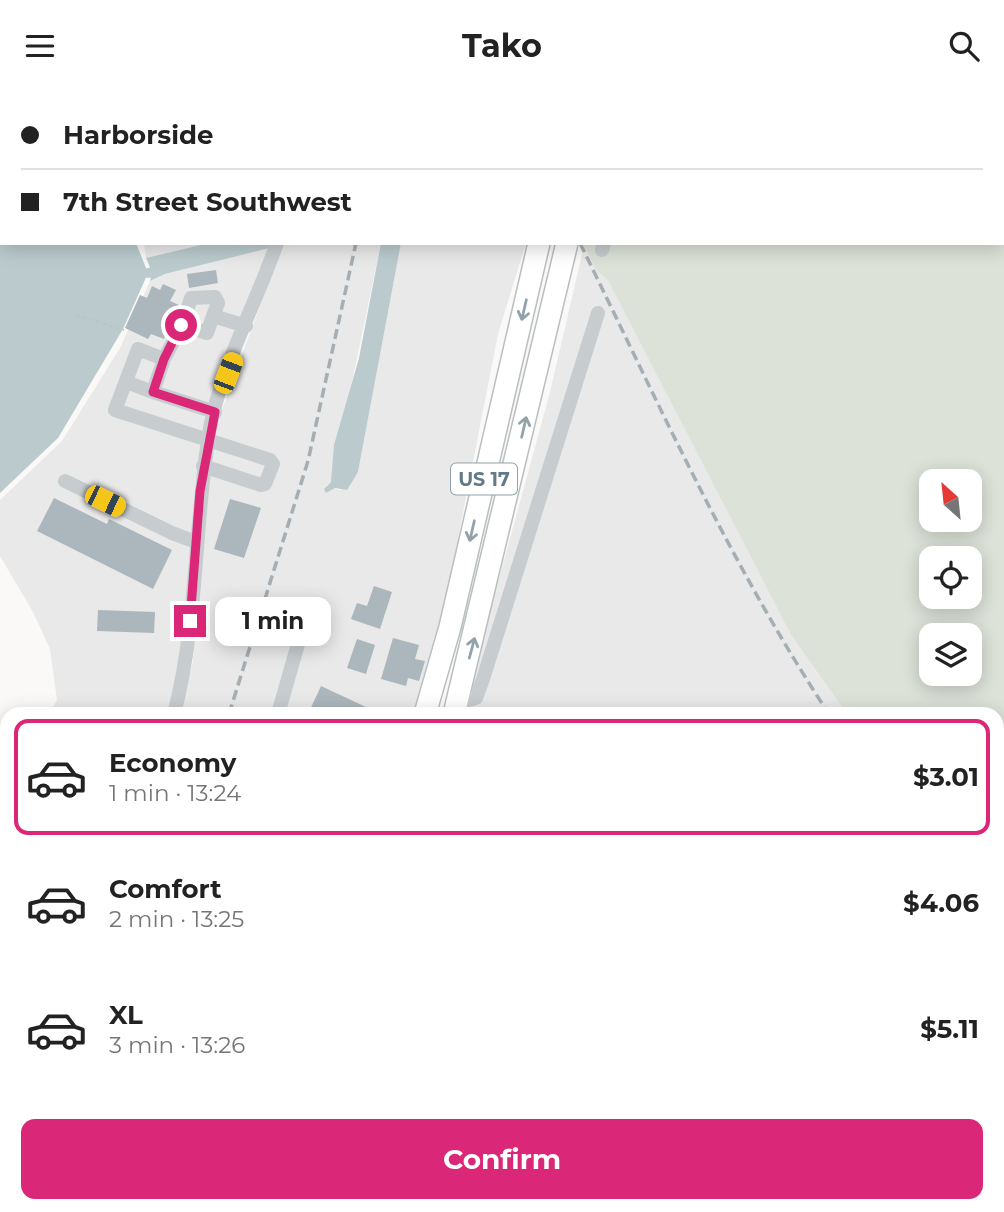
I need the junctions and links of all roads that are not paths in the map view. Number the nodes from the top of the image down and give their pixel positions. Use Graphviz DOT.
graph roads {
  1 [pos="539,245"];
  2 [pos="275,249"];
  3 [pos="565,253"];
  4 [pos="598,313"];
  5 [pos="213,316"];
  6 [pos="181,325"];
  7 [pos="246,326"];
  8 [pos="164,359"];
  9 [pos="126,382"];
  10 [pos="153,392"];
  11 [pos="215,412"];
  12 [pos="208,440"];
  13 [pos="204,466"];
  14 [pos="65,481"];
  15 [pos="196,542"];
  16 [pos="298,644"];
  17 [pos="176,707"];
  18 [pos="280,707"];
  19 [pos="427,707"];
  20 [pos="456,707"];
  21 [pos="460,707"];
  1 -- 19 [label="highway, US 17, one-way"];
  2 -- 7 [label="street"];
  20 -- 3 [label="highway, US 17, one-way"];
  4 -- 21 [label="street"];
  5 -- 6 [label="street"];
  5 -- 6 [label="street"];
  5 -- 7 [label="street"];
  6 -- 8 [label="street"];
  7 -- 11 [label="street"];
  8 -- 9 [label="street"];
  8 -- 10 [label="street"];
  9 -- 10 [label="street"];
  9 -- 12 [label="street"];
  10 -- 11 [label="street"];
  11 -- 12 [label="street"];
  12 -- 13 [label="street"];
  12 -- 13 [label="street"];
  13 -- 15 [label="street"];
  14 -- 15 [label="street"];
  15 -- 17 [label="street"];
  16 -- 18 [label="street"];
}
